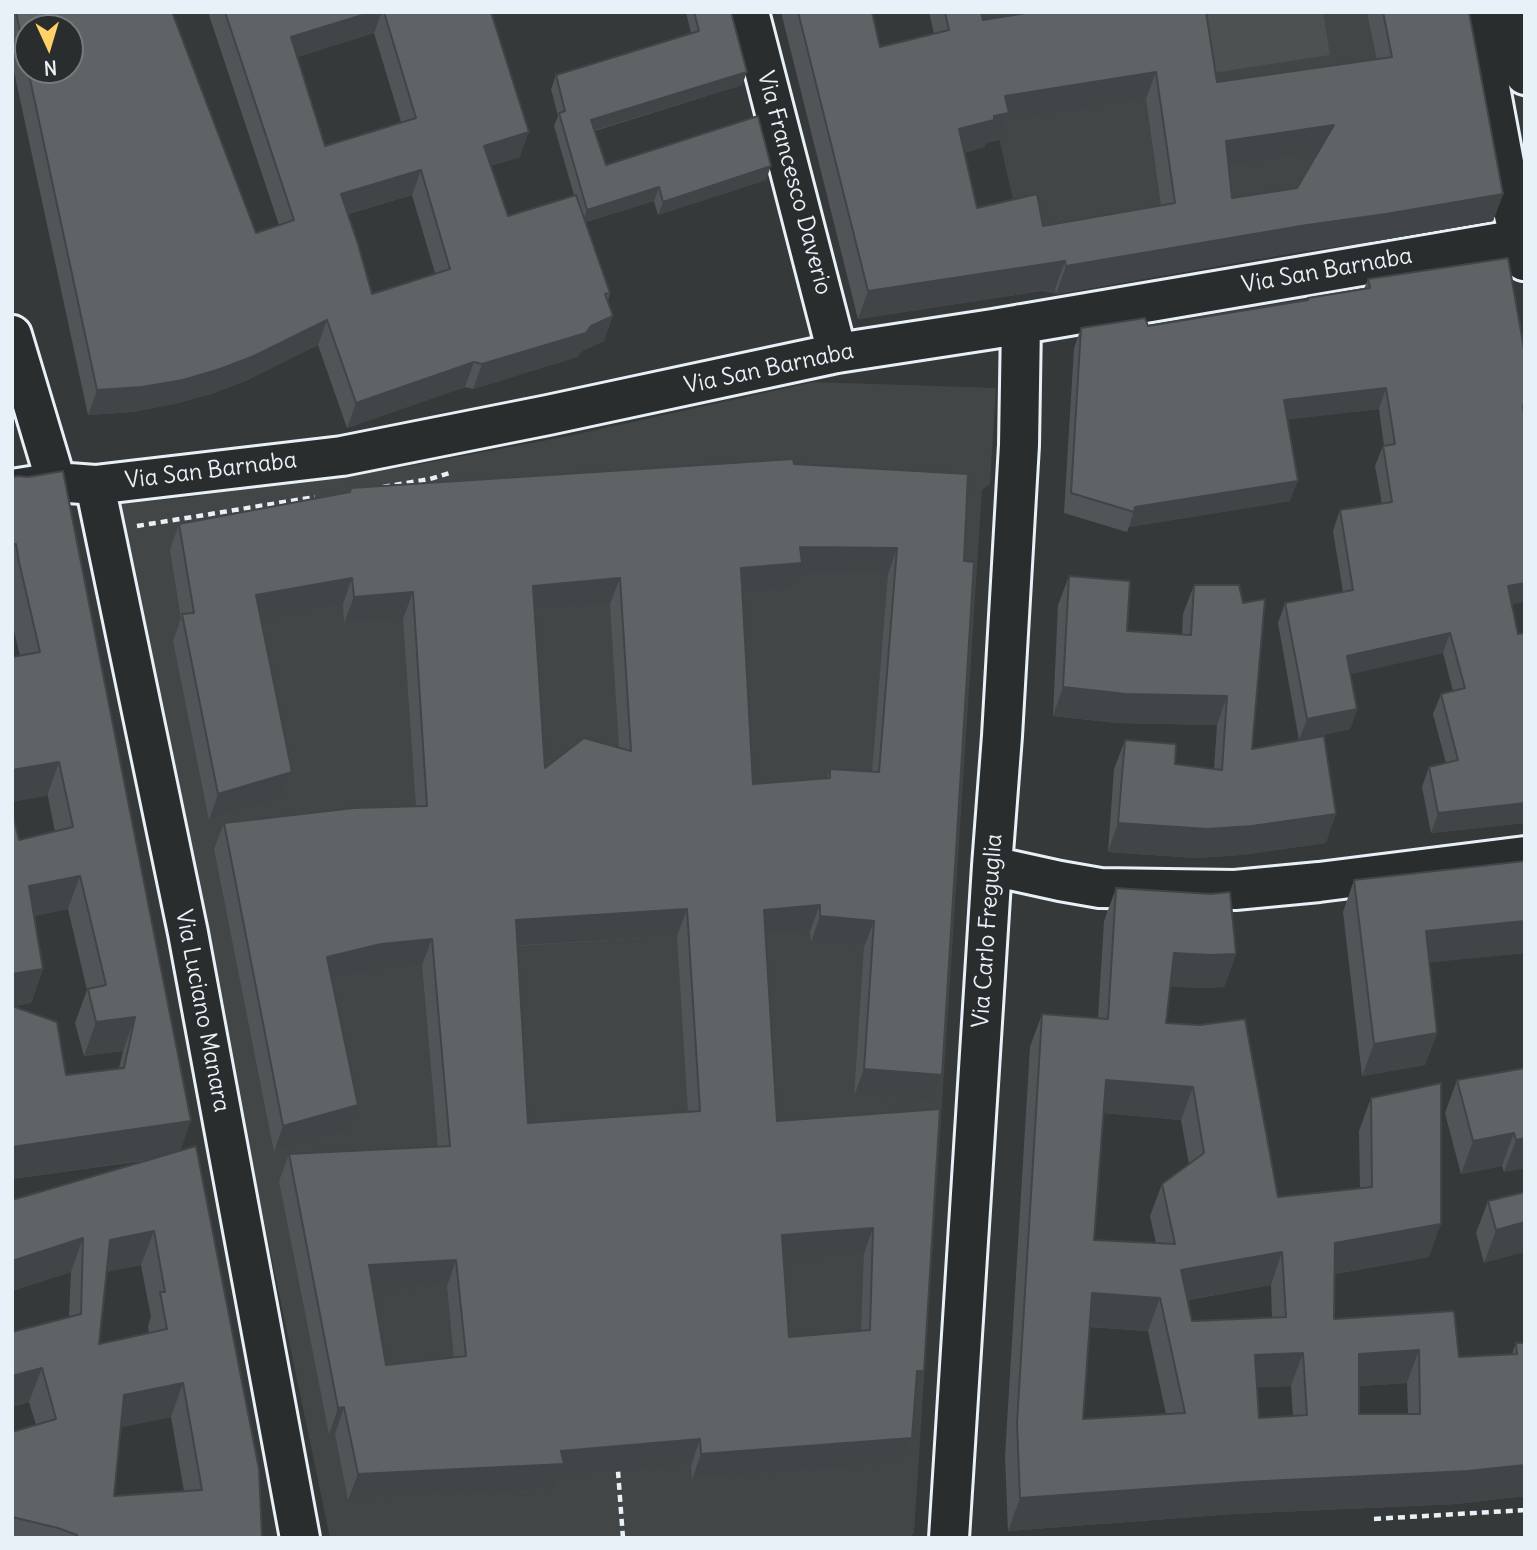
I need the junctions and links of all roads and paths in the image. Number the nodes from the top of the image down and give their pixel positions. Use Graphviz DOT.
graph roads {
  1 [pos="750,12"];
  2 [pos="1476,12"];
  3 [pos="1514,12"];
  4 [pos="1525,75"];
  5 [pos="1512,125"];
  6 [pos="1523,246"];
  7 [pos="1021,324"];
  8 [pos="12,335"];
  9 [pos="837,353"];
  10 [pos="56,482"];
  11 [pos="95,485"];
  12 [pos="12,489"];
  13 [pos="1525,856"];
  14 [pos="992,866"];
  15 [pos="618,1471"];
  16 [pos="1525,1510"];
  17 [pos="1374,1519"];
  18 [pos="300,1538"];
  19 [pos="623,1538"];
  20 [pos="948,1538"];
  1 -- 9 [label="street, Via Francesco Daverio"];
  2 -- 5 [label="street"];
  3 -- 4 [label="street"];
  5 -- 6 [label="street"];
  6 -- 7 [label="street, Via San Barnaba"];
  7 -- 9 [label="street, Via San Barnaba"];
  7 -- 14 [label="street, Via Carlo Freguglia"];
  8 -- 10 [label="street"];
  9 -- 11 [label="street, Via San Barnaba"];
  10 -- 11 [label="street, Via San Barnaba"];
  10 -- 12 [label="street, Via San Barnaba"];
  11 -- 18 [label="street, Via Luciano Manara"];
  13 -- 14 [label="street"];
  14 -- 20 [label="street, Via Carlo Freguglia"];
  15 -- 19 [label="path"];
  16 -- 17 [label="path"];
}
